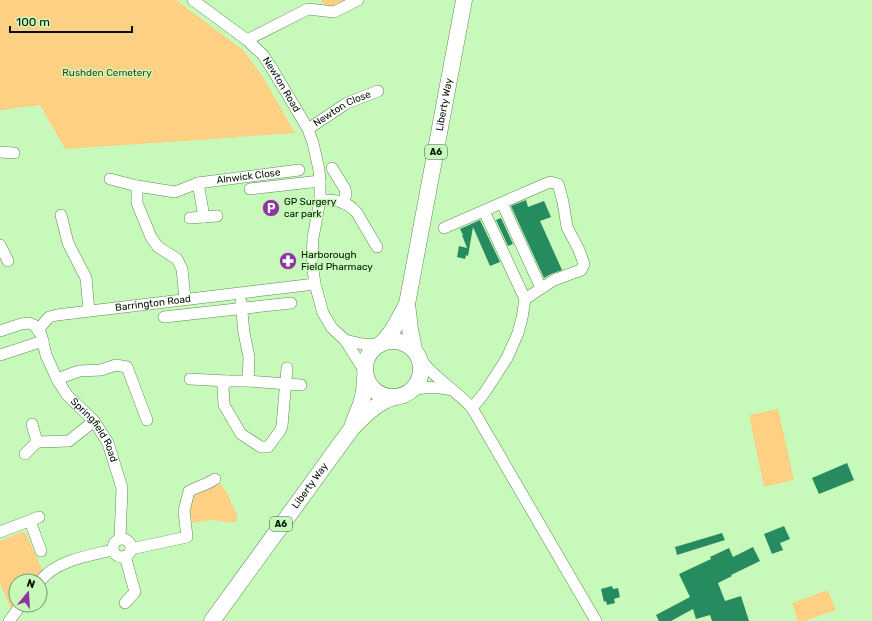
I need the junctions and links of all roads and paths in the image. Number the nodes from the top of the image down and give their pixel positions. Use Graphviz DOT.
graph roads {
  1 [pos="194,0"];
  2 [pos="358,0"];
  3 [pos="464,0"];
  4 [pos="311,4"];
  5 [pos="247,40"];
  6 [pos="378,91"];
  7 [pos="308,129"];
  8 [pos="0,152"];
  9 [pos="14,153"];
  10 [pos="299,170"];
  11 [pos="329,176"];
  12 [pos="110,179"];
  13 [pos="198,183"];
  14 [pos="137,186"];
  15 [pos="250,189"];
  16 [pos="320,200"];
  17 [pos="344,203"];
  18 [pos="502,203"];
  19 [pos="484,211"];
  20 [pos="61,215"];
  21 [pos="217,216"];
  22 [pos="204,217"];
  23 [pos="190,218"];
  24 [pos="444,228"];
  25 [pos="0,245"];
  26 [pos="377,247"];
  27 [pos="8,261"];
  28 [pos="315,284"];
  29 [pos="541,288"];
  30 [pos="240,293"];
  31 [pos="185,299"];
  32 [pos="525,300"];
  33 [pos="291,303"];
  34 [pos="407,304"];
  35 [pos="242,308"];
  36 [pos="89,311"];
  37 [pos="164,317"];
  38 [pos="38,330"];
  39 [pos="0,331"];
  40 [pos="345,340"];
  41 [pos="43,342"];
  42 [pos="380,344"];
  43 [pos="416,353"];
  44 [pos="0,355"];
  45 [pos="287,368"];
  46 [pos="365,373"];
  47 [pos="57,378"];
  48 [pos="190,379"];
  49 [pos="227,381"];
  50 [pos="248,381"];
  51 [pos="285,384"];
  52 [pos="301,385"];
  53 [pos="453,390"];
  54 [pos="410,391"];
  55 [pos="394,397"];
  56 [pos="472,408"];
  57 [pos="147,420"];
  58 [pos="94,421"];
  59 [pos="32,424"];
  60 [pos="352,428"];
  61 [pos="37,442"];
  62 [pos="25,454"];
  63 [pos="216,479"];
  64 [pos="0,532"];
  65 [pos="120,539"];
  66 [pos="113,550"];
  67 [pos="41,551"];
  68 [pos="128,552"];
  69 [pos="47,573"];
  70 [pos="125,603"];
  71 [pos="212,621"];
  72 [pos="596,621"];
  1 -- 5 [label="street, Newton Road"];
  2 -- 4 [label="street"];
  3 -- 34 [label="highway, Liberty Way / A6"];
  4 -- 5 [label="street"];
  5 -- 7 [label="street, Newton Road"];
  6 -- 7 [label="street, Newton Close"];
  7 -- 11 [label="street, Newton Road"];
  8 -- 9 [label="street"];
  10 -- 13 [label="street, Alnwick Close"];
  11 -- 15 [label="street"];
  11 -- 16 [label="street, Newton Road"];
  11 -- 17 [label="street, Newton Road"];
  12 -- 14 [label="street, Alnwick Close"];
  13 -- 14 [label="street, Alnwick Close"];
  13 -- 22 [label="street"];
  14 -- 31 [label="street"];
  16 -- 17 [label="street"];
  16 -- 28 [label="street, Newton Road"];
  17 -- 26 [label="street"];
  18 -- 19 [label="street"];
  18 -- 29 [label="street"];
  18 -- 29 [label="street"];
  19 -- 24 [label="street"];
  19 -- 32 [label="street"];
  20 -- 36 [label="street"];
  21 -- 22 [label="street"];
  22 -- 23 [label="street"];
  25 -- 27 [label="street"];
  28 -- 30 [label="street, Barrington Road"];
  28 -- 40 [label="street, Newton Road"];
  29 -- 32 [label="street"];
  30 -- 31 [label="street, Barrington Road"];
  30 -- 35 [label="street"];
  31 -- 36 [label="street, Barrington Road"];
  32 -- 56 [label="street"];
  33 -- 35 [label="street"];
  34 -- 42 [label="highway, Liberty Way / A6"];
  34 -- 43 [label="highway, Liberty Way / A6"];
  35 -- 37 [label="street"];
  35 -- 50 [label="street"];
  36 -- 38 [label="street, Barrington Road"];
  38 -- 39 [label="street"];
  38 -- 41 [label="street, Springfield Road"];
  40 -- 42 [label="street"];
  40 -- 46 [label="street, Newton Road"];
  41 -- 44 [label="street"];
  41 -- 47 [label="street, Springfield Road"];
  42 -- 43 [label="highway"];
  42 -- 46 [label="highway"];
  43 -- 53 [label="street"];
  43 -- 54 [label="highway"];
  45 -- 51 [label="street"];
  46 -- 55 [label="highway"];
  46 -- 60 [label="highway, Liberty Way / A6"];
  47 -- 57 [label="street"];
  47 -- 58 [label="street, Springfield Road"];
  48 -- 49 [label="street"];
  49 -- 50 [label="street"];
  49 -- 51 [label="street"];
  50 -- 51 [label="street"];
  51 -- 52 [label="street"];
  53 -- 54 [label="street"];
  53 -- 56 [label="street"];
  54 -- 55 [label="highway"];
  55 -- 60 [label="highway, Liberty Way / A6"];
  56 -- 72 [label="street"];
  58 -- 61 [label="street"];
  58 -- 65 [label="street, Springfield Road"];
  59 -- 61 [label="street"];
  60 -- 71 [label="highway, Liberty Way / A6"];
  61 -- 62 [label="street"];
  63 -- 68 [label="street"];
  64 -- 67 [label="street"];
  65 -- 66 [label="street"];
  65 -- 68 [label="street"];
  66 -- 68 [label="street"];
  66 -- 69 [label="street"];
  68 -- 70 [label="street"];
}
